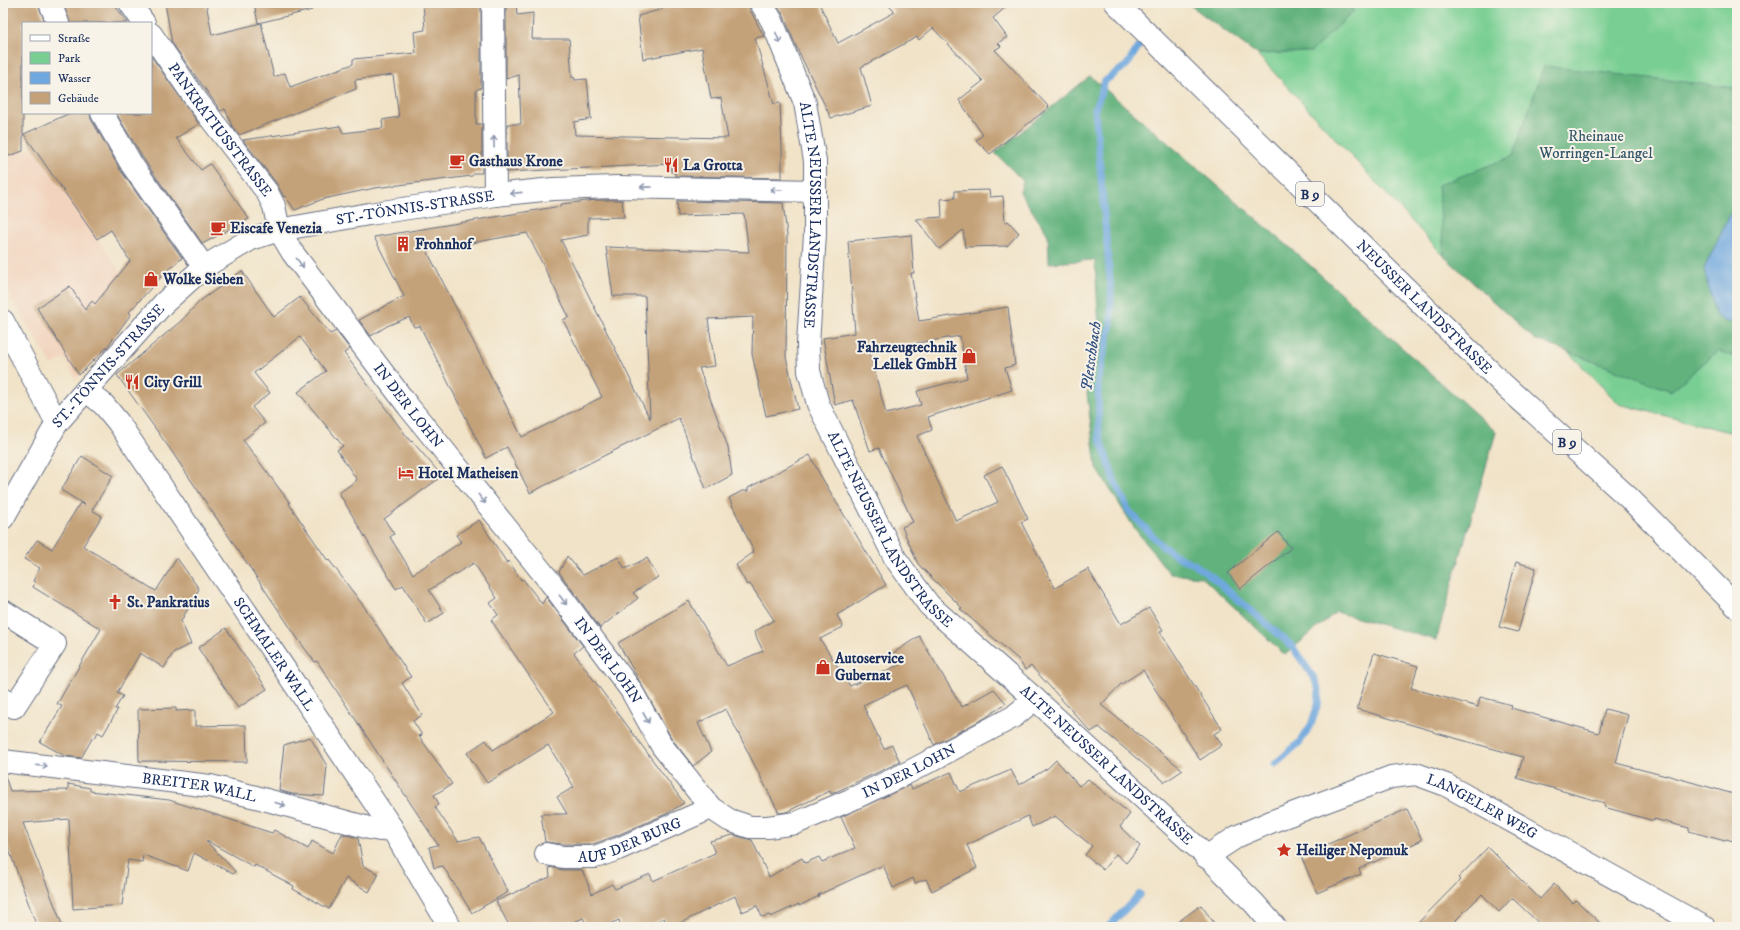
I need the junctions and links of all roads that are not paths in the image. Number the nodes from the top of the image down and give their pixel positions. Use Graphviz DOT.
graph roads {
  1 [pos="50,3"];
  2 [pos="130,3"];
  3 [pos="492,3"];
  4 [pos="761,3"];
  5 [pos="1116,3"];
  6 [pos="58,22"];
  7 [pos="143,22"];
  8 [pos="152,35"];
  9 [pos="103,114"];
  10 [pos="815,191"];
  11 [pos="495,195"];
  12 [pos="279,230"];
  13 [pos="204,267"];
  14 [pos="3,321"];
  15 [pos="86,390"];
  16 [pos="57,423"];
  17 [pos="3,518"];
  18 [pos="1737,607"];
  19 [pos="3,610"];
  20 [pos="3,699"];
  21 [pos="1035,699"];
  22 [pos="3,761"];
  23 [pos="711,808"];
  24 [pos="391,827"];
  25 [pos="546,854"];
  26 [pos="1206,857"];
  27 [pos="450,927"];
  28 [pos="1275,927"];
  29 [pos="1704,927"];
  1 -- 6 [label="main road"];
  2 -- 7 [label="main road"];
  11 -- 3 [label="main road, one-way"];
  4 -- 10 [label="main road, ALTE NEUSSER LANDSTRASSE, one-way"];
  5 -- 18 [label="main road, NEUSSER LANDSTRASSE / B 9"];
  8 -- 12 [label="main road, PANKRATIUSSTRASSE"];
  9 -- 13 [label="main road"];
  10 -- 11 [label="main road, ST.-TÖNNIS-STRASSE, one-way"];
  10 -- 21 [label="main road, ALTE NEUSSER LANDSTRASSE"];
  11 -- 12 [label="main road, ST.-TÖNNIS-STRASSE"];
  12 -- 13 [label="main road, ST.-TÖNNIS-STRASSE"];
  12 -- 23 [label="main road, IN DER LOHN, one-way"];
  13 -- 15 [label="main road, ST.-TÖNNIS-STRASSE"];
  14 -- 16 [label="main road"];
  15 -- 16 [label="main road, ST.-TÖNNIS-STRASSE"];
  15 -- 24 [label="main road, SCHMALER WALL"];
  16 -- 17 [label="main road, ST.-TÖNNIS-STRASSE"];
  19 -- 20 [label="main road"];
  21 -- 23 [label="main road, IN DER LOHN"];
  21 -- 26 [label="main road, ALTE NEUSSER LANDSTRASSE"];
  22 -- 24 [label="main road, BREITER WALL, one-way"];
  23 -- 25 [label="main road, AUF DER BURG"];
  24 -- 27 [label="main road, SCHMALER WALL"];
  26 -- 28 [label="main road, ALTE NEUSSER LANDSTRASSE"];
  26 -- 29 [label="main road, LANGELER WEG"];
}
